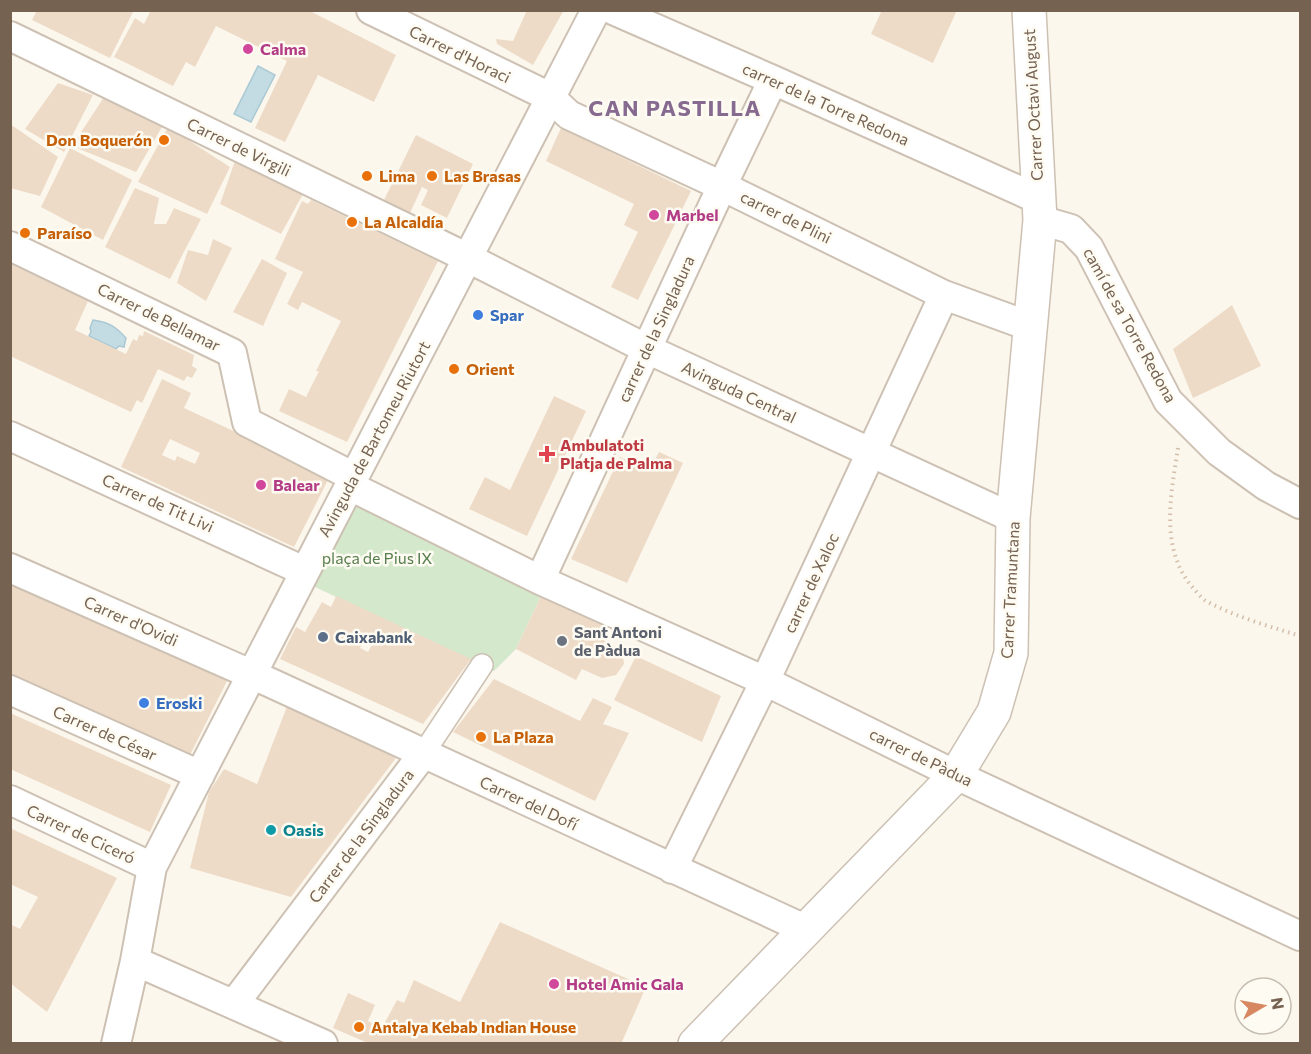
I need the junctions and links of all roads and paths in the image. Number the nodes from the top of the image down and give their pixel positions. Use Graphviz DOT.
graph roads {
  1 [pos="371,10"];
  2 [pos="596,10"];
  3 [pos="613,10"];
  4 [pos="1029,10"];
  5 [pos="10,36"];
  6 [pos="773,80"];
  7 [pos="550,97"];
  8 [pos="722,186"];
  9 [pos="1039,210"];
  10 [pos="10,246"];
  11 [pos="468,258"];
  12 [pos="944,295"];
  13 [pos="1029,326"];
  14 [pos="646,349"];
  15 [pos="1183,415"];
  16 [pos="10,436"];
  17 [pos="871,454"];
  18 [pos="352,481"];
  19 [pos="1300,504"];
  20 [pos="1013,518"];
  21 [pos="10,568"];
  22 [pos="304,571"];
  23 [pos="540,580"];
  24 [pos="1300,636"];
  25 [pos="482,665"];
  26 [pos="252,674"];
  27 [pos="765,681"];
  28 [pos="10,690"];
  29 [pos="423,754"];
  30 [pos="200,775"];
  31 [pos="956,775"];
  32 [pos="10,801"];
  33 [pos="152,867"];
  34 [pos="672,869"];
  35 [pos="807,930"];
  36 [pos="1300,936"];
  37 [pos="135,961"];
  38 [pos="234,1004"];
  39 [pos="111,1041"];
  40 [pos="699,1042"];
  41 [pos="323,1044"];
  1 -- 7 [label="street, Carrer d'Horaci"];
  2 -- 7 [label="street, Avinguda de Bartomeu Riutort"];
  3 -- 6 [label="street, carrer de la Torre Redona"];
  4 -- 9 [label="street, Carrer Octavi August"];
  5 -- 11 [label="street, Carrer de Virgili"];
  6 -- 8 [label="street, carrer de la Singladura"];
  6 -- 9 [label="street, carrer de la Torre Redona"];
  7 -- 8 [label="street, carrer de Plini"];
  7 -- 11 [label="street, Avinguda de Bartomeu Riutort"];
  8 -- 12 [label="street, carrer de Plini"];
  8 -- 14 [label="street, carrer de la Singladura"];
  9 -- 13 [label="street, Carrer Tramuntana"];
  9 -- 15 [label="street, camí de sa Torre Redona"];
  10 -- 18 [label="street, Carrer de Bellamar"];
  11 -- 14 [label="street, Avinguda Central"];
  11 -- 18 [label="street, Avinguda de Bartomeu Riutort"];
  12 -- 13 [label="street, carrer de Plini"];
  12 -- 17 [label="street, carrer de Xaloc"];
  13 -- 20 [label="street, Carrer Tramuntana"];
  14 -- 17 [label="street, Avinguda Central"];
  14 -- 23 [label="street, carrer de la Singladura"];
  15 -- 19 [label="street, camí de sa Torre Redona"];
  15 -- 24 [label="path"];
  16 -- 22 [label="street, Carrer de Tit Livi"];
  17 -- 20 [label="street, Avinguda Central"];
  17 -- 27 [label="street, carrer de Xaloc"];
  18 -- 22 [label="street, Avinguda de Bartomeu Riutort"];
  18 -- 23 [label="street"];
  20 -- 31 [label="street, Carrer Tramuntana"];
  21 -- 26 [label="street, Carrer d'Ovidi"];
  22 -- 26 [label="street, Avinguda de Bartomeu Riutort"];
  23 -- 27 [label="street, carrer de Pàdua"];
  25 -- 29 [label="street, Carrer de la Singladura"];
  26 -- 29 [label="street, Carrer del Dofí"];
  26 -- 30 [label="street, Avinguda de Bartomeu Riutort"];
  27 -- 31 [label="street, carrer de Pàdua"];
  27 -- 34 [label="street, carrer de Xaloc"];
  28 -- 30 [label="street, Carrer de César"];
  29 -- 34 [label="street, Carrer del Dofí"];
  29 -- 38 [label="street, Carrer de la Singladura"];
  30 -- 33 [label="street, Avinguda de Bartomeu Riutort"];
  31 -- 35 [label="street, Carrer Tramuntana"];
  31 -- 36 [label="street, carrer de Pàdua"];
  32 -- 33 [label="street, Carrer de Ciceró"];
  33 -- 37 [label="street, Avinguda de Bartomeu Riutort"];
  34 -- 35 [label="street, Carrer del Dofí"];
  35 -- 40 [label="street, Carrer Tramuntana"];
  37 -- 38 [label="street"];
  37 -- 39 [label="street, Avinguda de Bartomeu Riutort"];
  38 -- 41 [label="street"];
}
